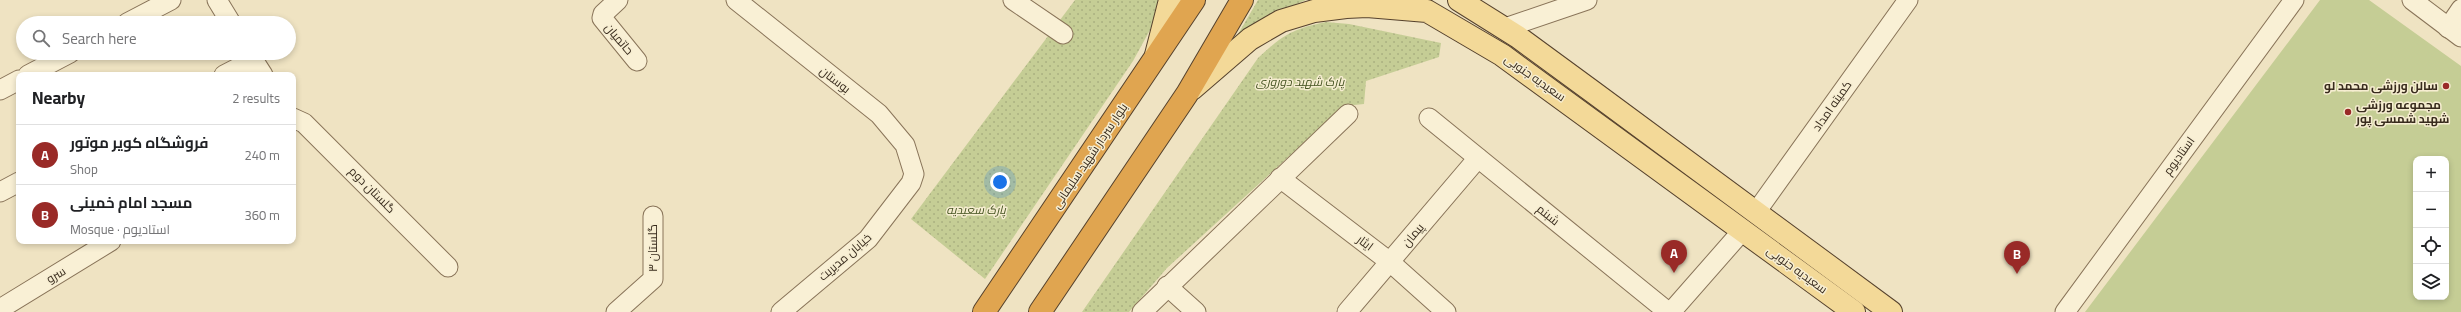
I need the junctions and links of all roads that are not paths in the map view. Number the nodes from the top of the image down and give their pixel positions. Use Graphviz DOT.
graph roads {
  1 [pos="171,0"];
  2 [pos="217,0"];
  3 [pos="618,0"];
  4 [pos="736,0"];
  5 [pos="1013,0"];
  6 [pos="1170,0"];
  7 [pos="1194,0"];
  8 [pos="1242,0"];
  9 [pos="1409,0"];
  10 [pos="1459,0"];
  11 [pos="1587,0"];
  12 [pos="1908,0"];
  13 [pos="2294,0"];
  14 [pos="2412,0"];
  15 [pos="2461,9"];
  16 [pos="1428,11"];
  17 [pos="136,12"];
  18 [pos="227,16"];
  19 [pos="1505,28"];
  20 [pos="2455,32"];
  21 [pos="1063,34"];
  22 [pos="57,60"];
  23 [pos="637,61"];
  24 [pos="1154,62"];
  25 [pos="255,63"];
  26 [pos="34,72"];
  27 [pos="232,72"];
  28 [pos="16,81"];
  29 [pos="0,88"];
  30 [pos="1187,94"];
  31 [pos="1348,114"];
  32 [pos="1429,118"];
  33 [pos="297,124"];
  34 [pos="1478,158"];
  35 [pos="914,174"];
  36 [pos="1280,178"];
  37 [pos="16,184"];
  38 [pos="0,192"];
  39 [pos="1756,212"];
  40 [pos="653,216"];
  41 [pos="1743,230"];
  42 [pos="106,244"];
  43 [pos="1390,262"];
  44 [pos="448,267"];
  45 [pos="1167,286"];
  46 [pos="0,309"];
  47 [pos="616,312"];
  48 [pos="781,312"];
  49 [pos="984,312"];
  50 [pos="1040,312"];
  51 [pos="1142,312"];
  52 [pos="1196,312"];
  53 [pos="1347,312"];
  54 [pos="1446,312"];
  55 [pos="1668,312"];
  56 [pos="1671,312"];
  57 [pos="1854,312"];
  58 [pos="1891,312"];
  59 [pos="2064,312"];
  1 -- 17 [label="street"];
  2 -- 18 [label="street"];
  3 -- 23 [label="street, حاتمیان"];
  4 -- 35 [label="street, بوستان"];
  5 -- 21 [label="street"];
  6 -- 24 [label="main road"];
  7 -- 24 [label="highway, بلوار سردار شهید سلیمانی"];
  8 -- 30 [label="highway"];
  9 -- 16 [label="main road"];
  10 -- 19 [label="main road, سعیدیه جنوبی"];
  11 -- 19 [label="street"];
  12 -- 39 [label="street, کمیته امداد"];
  13 -- 59 [label="street, استادیوم"];
  14 -- 20 [label="street"];
  15 -- 20 [label="street"];
  16 -- 30 [label="main road, سعیدیه جنوبی"];
  16 -- 41 [label="main road, سعیدیه جنوبی"];
  19 -- 39 [label="main road, سعیدیه جنوبی"];
  22 -- 26 [label="street"];
  24 -- 49 [label="highway, بلوار سردار شهید سلیمانی"];
  25 -- 27 [label="street"];
  28 -- 29 [label="street"];
  30 -- 50 [label="highway"];
  31 -- 36 [label="street"];
  32 -- 34 [label="street, شبنم"];
  33 -- 44 [label="street, گلستان دوم"];
  34 -- 43 [label="street, پیمان"];
  34 -- 55 [label="street, شبنم"];
  35 -- 48 [label="street, خیابان مدیریت"];
  36 -- 43 [label="street, ایثار"];
  36 -- 45 [label="street"];
  37 -- 38 [label="street"];
  39 -- 58 [label="main road, سعیدیه جنوبی"];
  40 -- 47 [label="street, گلستان ۳"];
  41 -- 56 [label="street"];
  41 -- 57 [label="main road, سعیدیه جنوبی"];
  42 -- 46 [label="street, سرو"];
  43 -- 53 [label="street, پیمان"];
  43 -- 54 [label="street, ایثار"];
  45 -- 51 [label="street"];
  45 -- 52 [label="street"];
}
